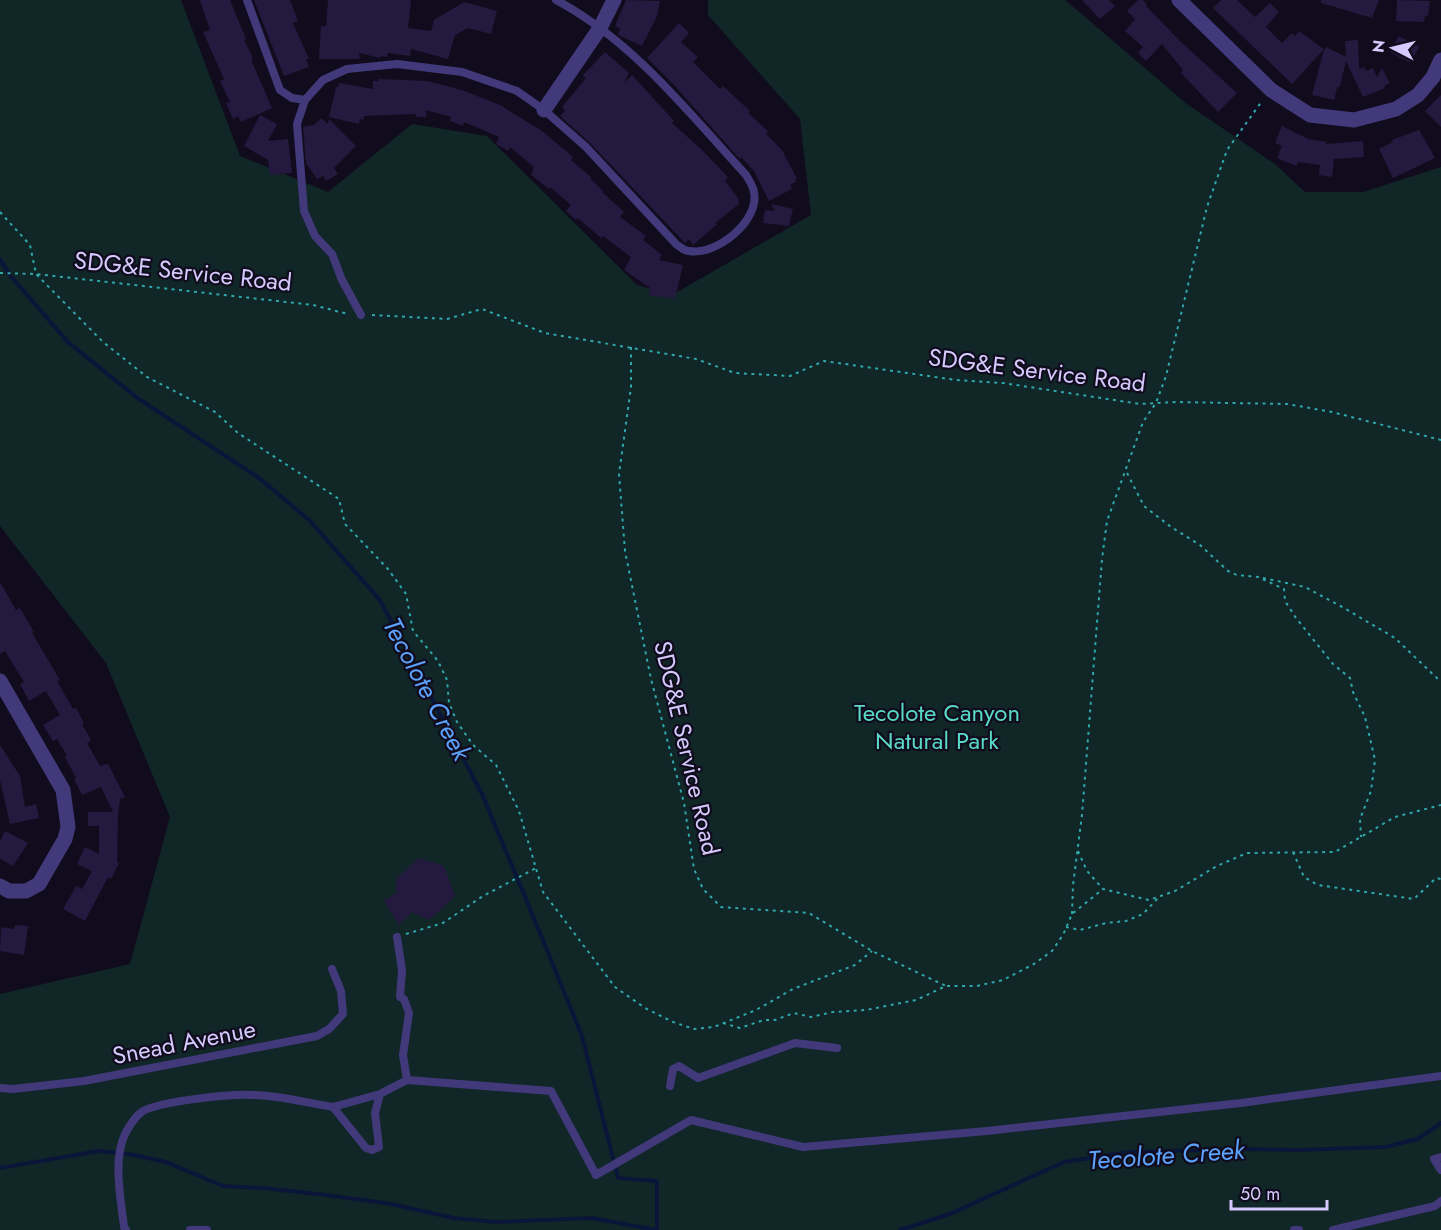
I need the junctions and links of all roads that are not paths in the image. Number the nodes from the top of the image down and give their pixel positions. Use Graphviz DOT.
graph roads {
  1 [pos="247,0"];
  2 [pos="556,0"];
  3 [pos="614,0"];
  4 [pos="1179,0"];
  5 [pos="600,28"];
  6 [pos="1441,60"];
  7 [pos="305,100"];
  8 [pos="544,110"];
  9 [pos="361,315"];
  10 [pos="0,681"];
  11 [pos="0,886"];
  12 [pos="397,937"];
  13 [pos="332,969"];
  14 [pos="837,1048"];
  15 [pos="1441,1076"];
  16 [pos="407,1080"];
  17 [pos="670,1086"];
  18 [pos="0,1088"];
  19 [pos="380,1094"];
  20 [pos="333,1107"];
  21 [pos="1441,1158"];
  22 [pos="1441,1170"];
  23 [pos="1441,1201"];
  24 [pos="126,1230"];
  25 [pos="190,1230"];
  26 [pos="207,1230"];
  27 [pos="1334,1230"];
  1 -- 7 [label="lane"];
  2 -- 5 [label="lane"];
  3 -- 5 [label="street"];
  4 -- 6 [label="street"];
  5 -- 8 [label="street"];
  5 -- 8 [label="lane"];
  7 -- 8 [label="lane"];
  7 -- 9 [label="lane"];
  10 -- 11 [label="street"];
  12 -- 16 [label="lane"];
  13 -- 18 [label="lane, Snead Avenue"];
  14 -- 17 [label="lane"];
  15 -- 16 [label="lane"];
  16 -- 19 [label="lane"];
  19 -- 20 [label="lane"];
  19 -- 20 [label="lane"];
  20 -- 24 [label="lane"];
  21 -- 22 [label="lane"];
  23 -- 27 [label="lane"];
  25 -- 26 [label="lane"];
}
